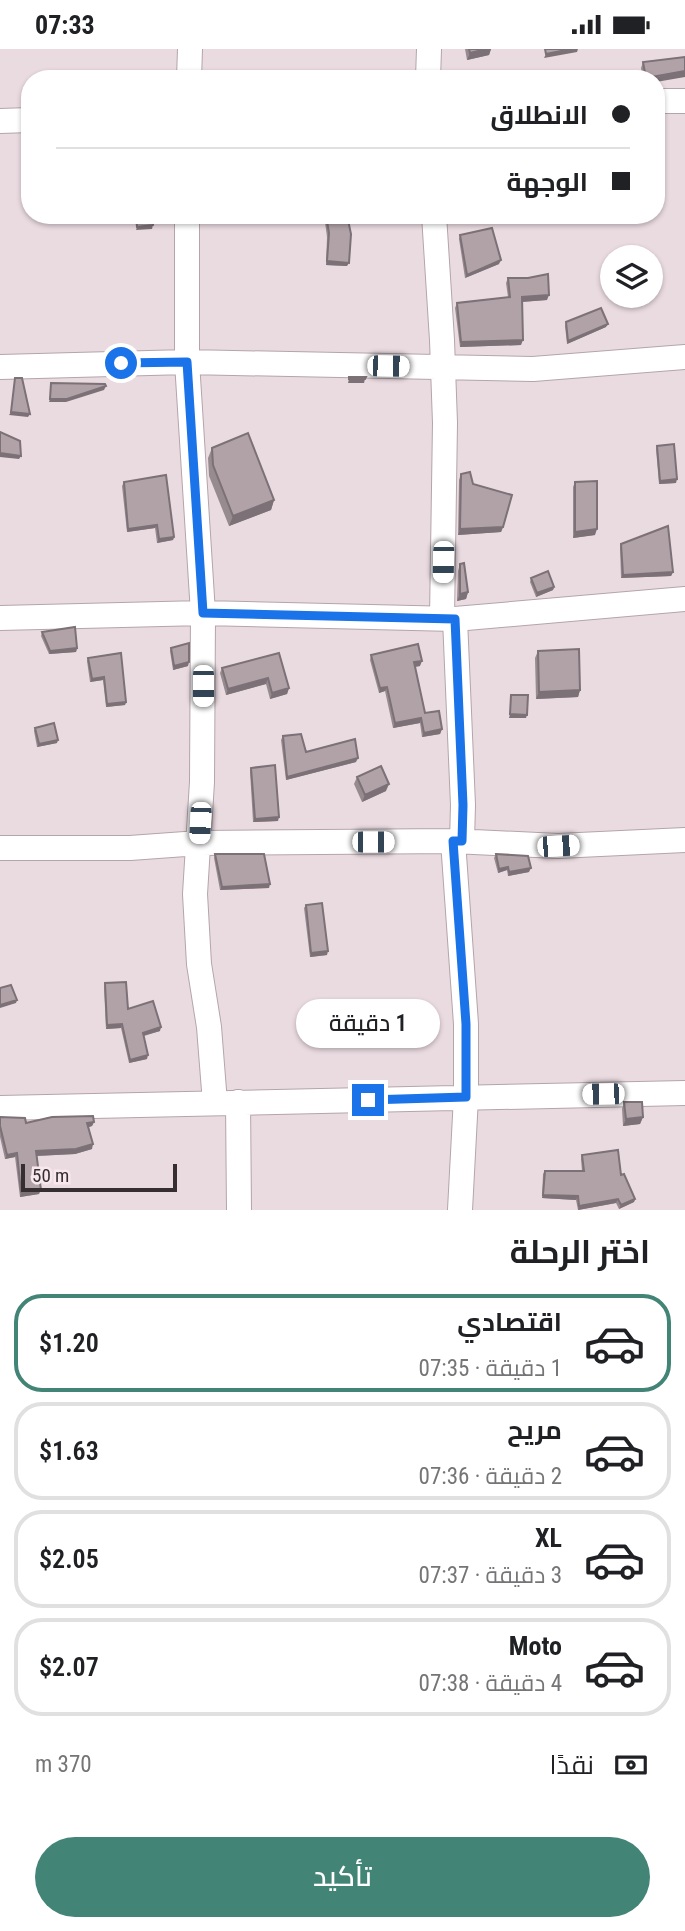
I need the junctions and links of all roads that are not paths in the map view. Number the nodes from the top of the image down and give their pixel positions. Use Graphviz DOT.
graph roads {
  1 [pos="190,49"];
  2 [pos="429,49"];
  3 [pos="189,70"];
  4 [pos="428,70"];
  5 [pos="665,101"];
  6 [pos="685,101"];
  7 [pos="21,120"];
  8 [pos="0,121"];
  9 [pos="187,224"];
  10 [pos="434,224"];
  11 [pos="685,357"];
  12 [pos="187,362"];
  13 [pos="0,367"];
  14 [pos="442,367"];
  15 [pos="685,599"];
  16 [pos="203,613"];
  17 [pos="0,618"];
  18 [pos="449,619"];
  19 [pos="685,839"];
  20 [pos="458,841"];
  21 [pos="199,843"];
  22 [pos="0,848"];
  23 [pos="685,1093"];
  24 [pos="466,1097"];
  25 [pos="227,1103"];
  26 [pos="0,1108"];
  27 [pos="239,1210"];
  28 [pos="460,1210"];
  1 -- 3 [label="street"];
  2 -- 4 [label="street"];
  5 -- 6 [label="street"];
  7 -- 8 [label="street"];
  9 -- 12 [label="street"];
  10 -- 14 [label="street"];
  11 -- 14 [label="street"];
  12 -- 13 [label="street"];
  12 -- 14 [label="street"];
  12 -- 16 [label="street"];
  14 -- 18 [label="street"];
  15 -- 18 [label="street"];
  16 -- 17 [label="street"];
  16 -- 18 [label="street"];
  16 -- 21 [label="street"];
  18 -- 20 [label="street"];
  19 -- 20 [label="street"];
  20 -- 21 [label="street"];
  20 -- 24 [label="street"];
  21 -- 22 [label="street"];
  21 -- 25 [label="street"];
  23 -- 24 [label="street"];
  24 -- 25 [label="street"];
  24 -- 28 [label="street"];
  25 -- 26 [label="street"];
  25 -- 27 [label="street"];
}
